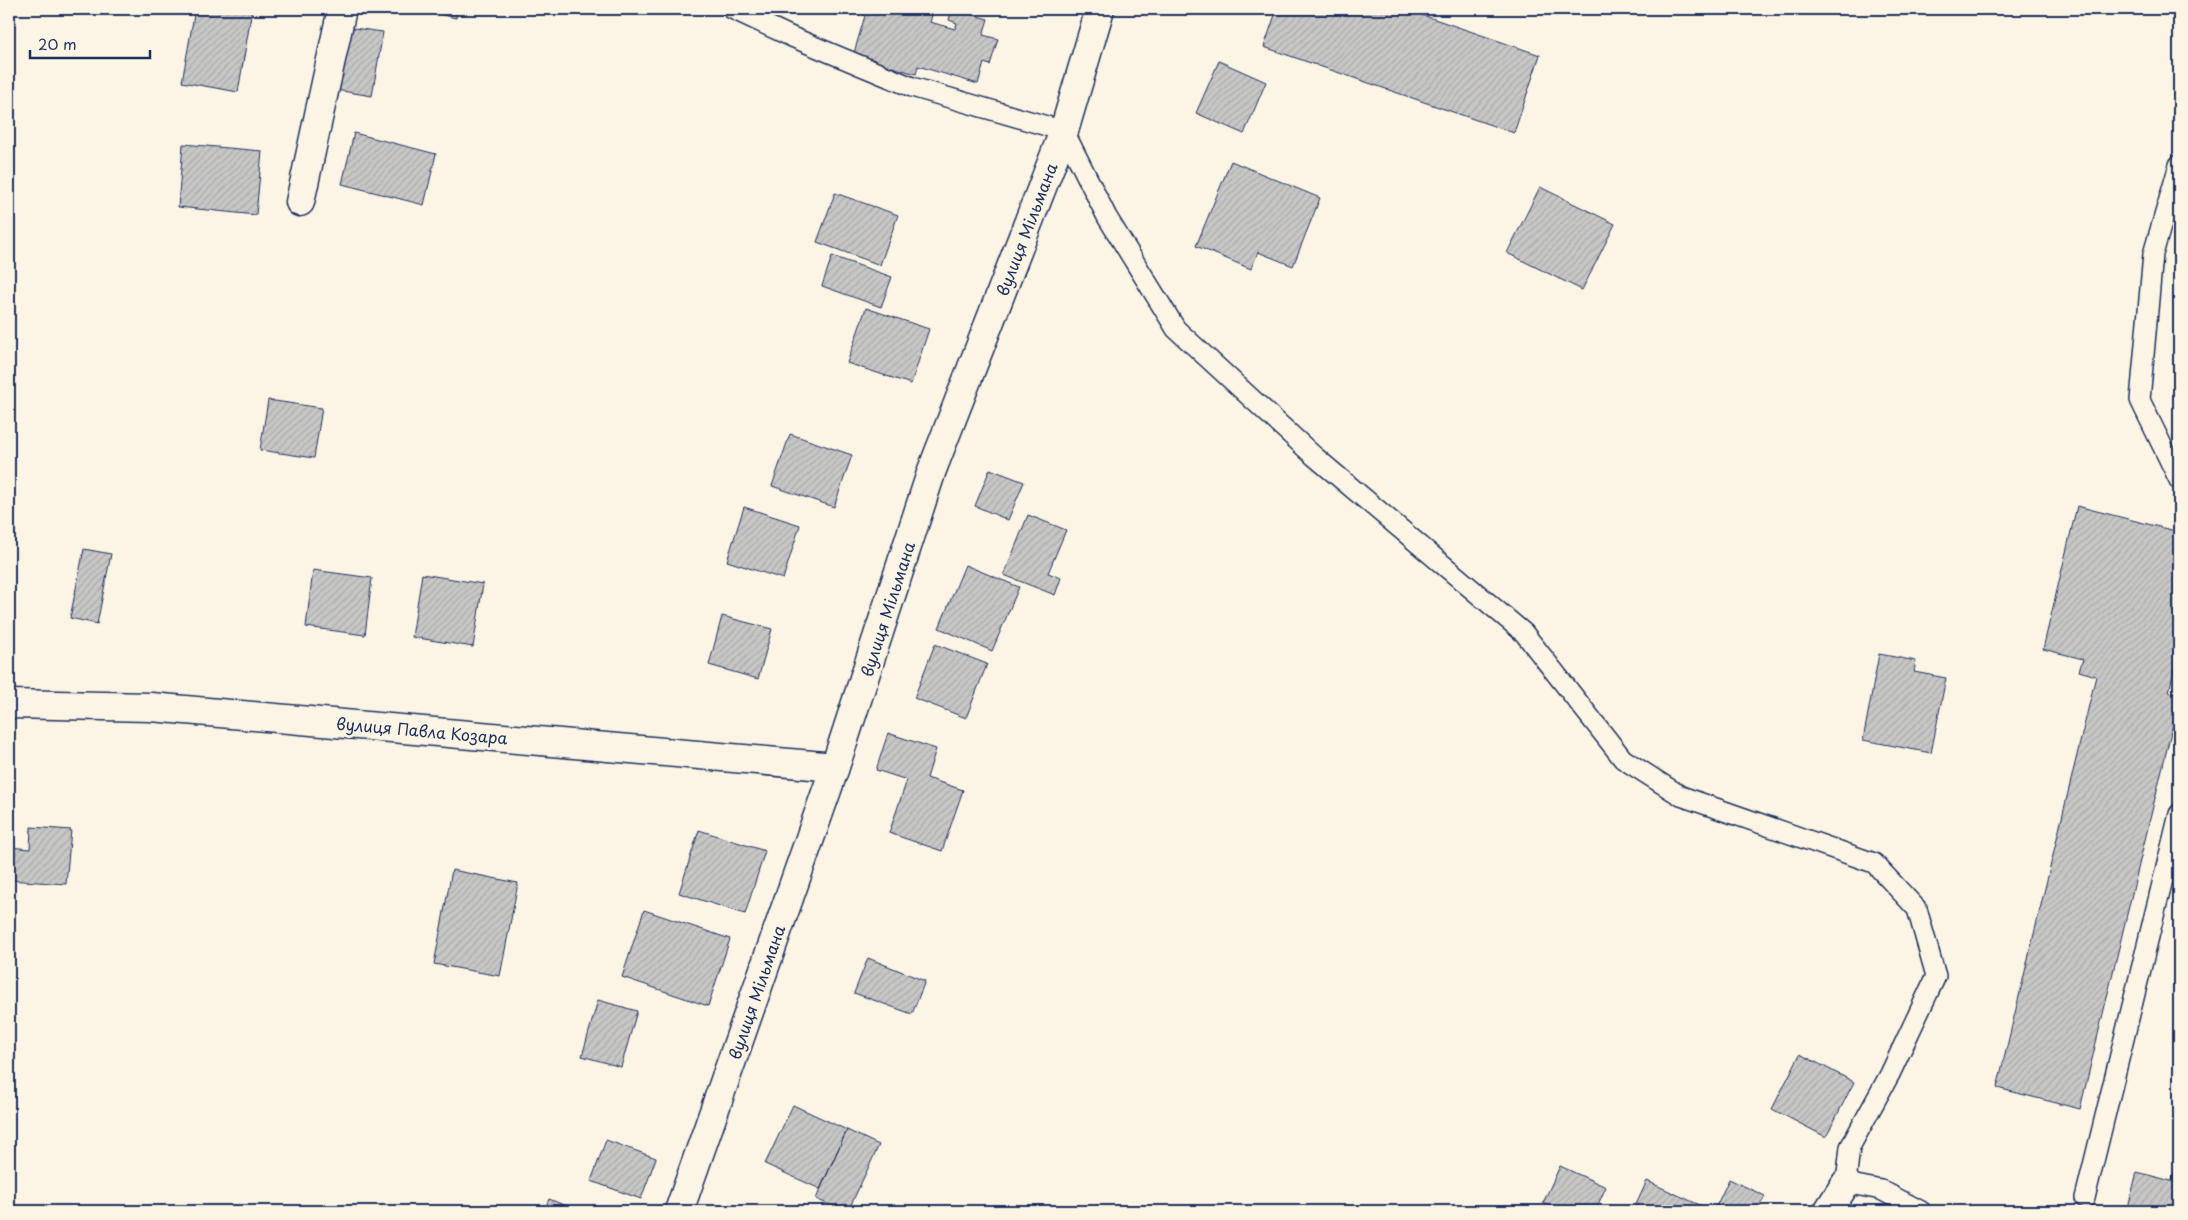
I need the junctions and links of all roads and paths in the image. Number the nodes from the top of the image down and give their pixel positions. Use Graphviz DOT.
graph roads {
  1 [pos="342,9"];
  2 [pos="639,9"];
  3 [pos="647,9"];
  4 [pos="732,9"];
  5 [pos="1100,9"];
  6 [pos="1064,130"];
  7 [pos="2179,165"];
  8 [pos="300,202"];
  9 [pos="2179,480"];
  10 [pos="9,704"];
  11 [pos="835,767"];
  12 [pos="2179,814"];
  13 [pos="1846,1183"];
  14 [pos="2085,1198"];
  15 [pos="679,1211"];
  16 [pos="1828,1211"];
  17 [pos="1918,1211"];
  1 -- 8 [label="street"];
  2 -- 3 [label="path"];
  4 -- 6 [label="lane"];
  5 -- 6 [label="street, вулиця Мільмана"];
  6 -- 11 [label="street, вулиця Мільмана"];
  6 -- 13 [label="lane"];
  7 -- 9 [label="lane"];
  10 -- 11 [label="street, вулиця Павла Козара"];
  11 -- 15 [label="street, вулиця Мільмана"];
  12 -- 14 [label="lane"];
  13 -- 16 [label="street"];
  13 -- 17 [label="lane"];
}
